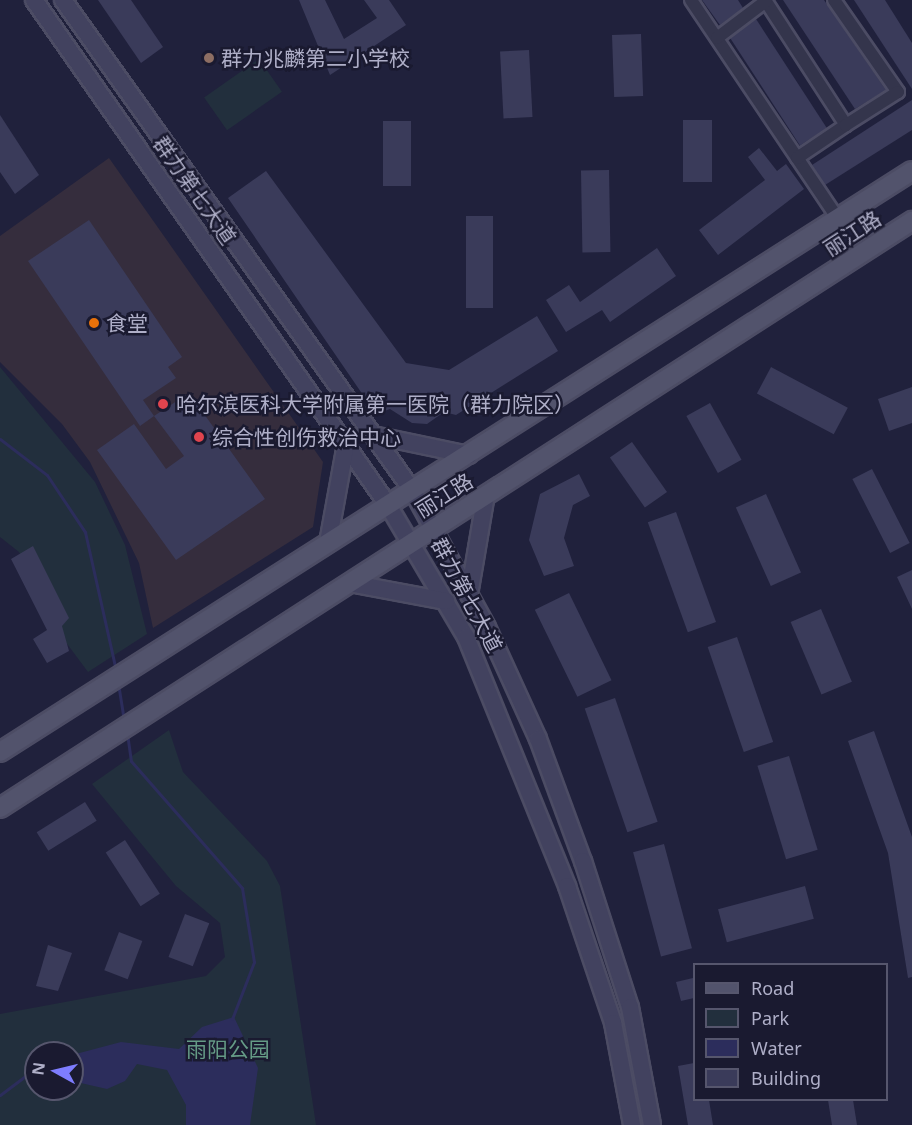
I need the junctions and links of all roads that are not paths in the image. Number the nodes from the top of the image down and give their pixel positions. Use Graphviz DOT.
graph roads {
  1 [pos="34,0"];
  2 [pos="63,0"];
  3 [pos="691,0"];
  4 [pos="834,0"];
  5 [pos="766,1"];
  6 [pos="717,38"];
  7 [pos="846,125"];
  8 [pos="797,158"];
  9 [pos="912,171"];
  10 [pos="838,219"];
  11 [pos="912,221"];
  12 [pos="373,435"];
  13 [pos="346,444"];
  14 [pos="469,454"];
  15 [pos="412,490"];
  16 [pos="486,495"];
  17 [pos="388,505"];
  18 [pos="434,528"];
  19 [pos="413,541"];
  20 [pos="328,543"];
  21 [pos="349,583"];
  22 [pos="470,595"];
  23 [pos="446,601"];
  24 [pos="0,753"];
  25 [pos="0,808"];
  26 [pos="632,1125"];
  27 [pos="652,1125"];
  1 -- 13 [label="main road, 群力第七大道"];
  2 -- 12 [label="main road, 群力第七大道"];
  3 -- 6 [label="street"];
  4 -- 7 [label="street"];
  5 -- 6 [label="street"];
  5 -- 7 [label="street"];
  6 -- 8 [label="street"];
  7 -- 8 [label="street"];
  8 -- 10 [label="street"];
  9 -- 10 [label="main road, 丽江路"];
  10 -- 14 [label="main road, 丽江路"];
  11 -- 16 [label="main road, 丽江路"];
  12 -- 14 [label="main road"];
  12 -- 15 [label="main road, 群力第七大道"];
  13 -- 17 [label="main road, 群力第七大道"];
  13 -- 20 [label="main road"];
  14 -- 15 [label="main road, 丽江路"];
  15 -- 17 [label="main road, 丽江路"];
  15 -- 18 [label="main road, 群力第七大道"];
  16 -- 18 [label="main road, 丽江路"];
  16 -- 22 [label="main road"];
  17 -- 19 [label="main road, 群力第七大道"];
  17 -- 20 [label="main road, 丽江路"];
  18 -- 19 [label="main road, 丽江路"];
  18 -- 22 [label="main road, 群力第七大道"];
  19 -- 21 [label="main road, 丽江路"];
  19 -- 23 [label="main road, 群力第七大道"];
  20 -- 24 [label="main road, 丽江路"];
  21 -- 23 [label="main road"];
  21 -- 25 [label="main road, 丽江路"];
  22 -- 27 [label="main road, 群力第七大道"];
  23 -- 26 [label="main road, 群力第七大道"];
}
